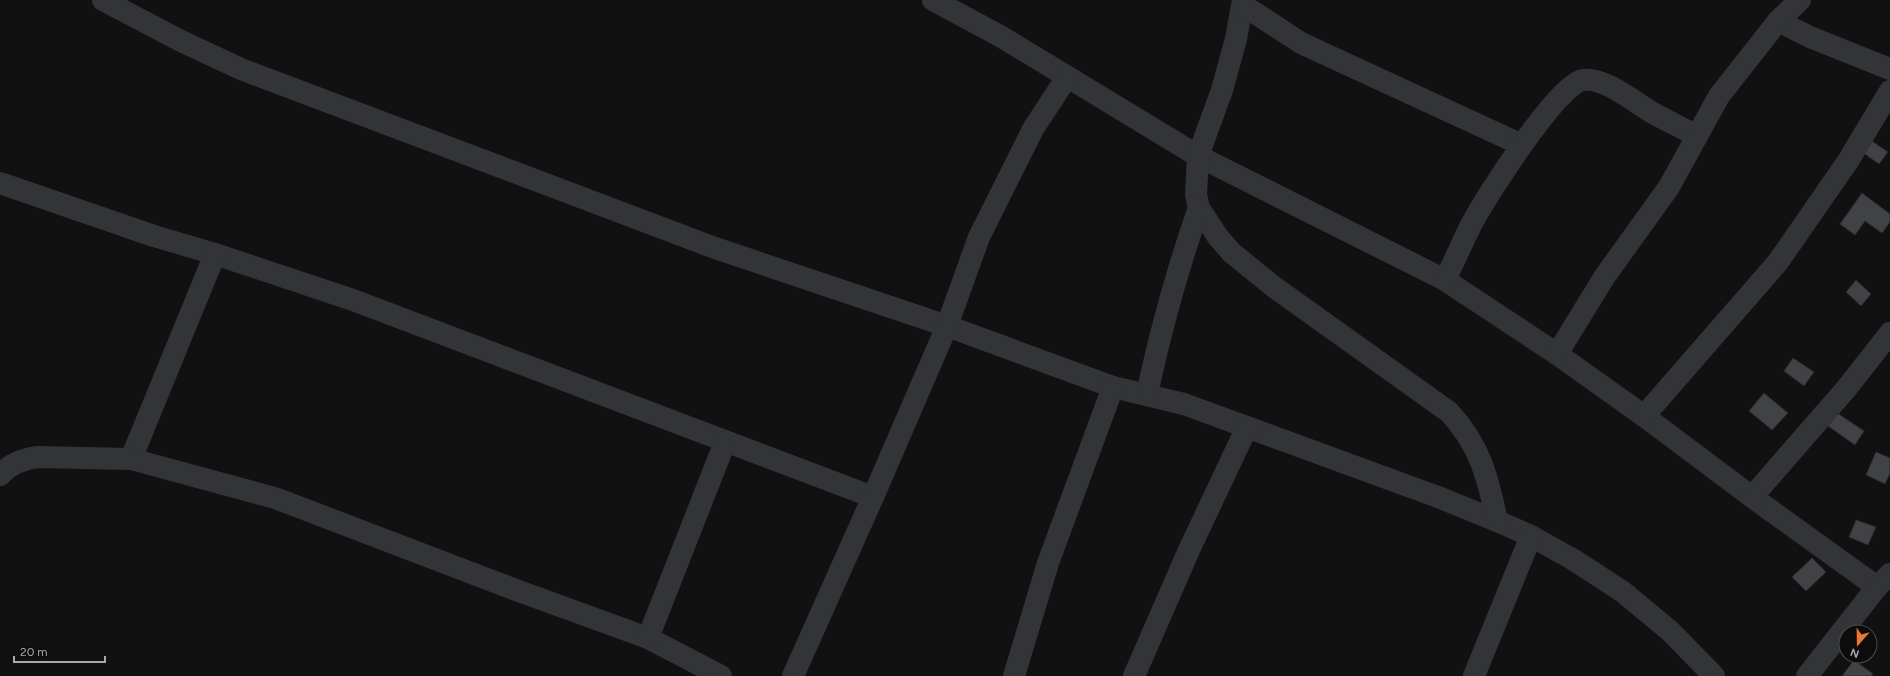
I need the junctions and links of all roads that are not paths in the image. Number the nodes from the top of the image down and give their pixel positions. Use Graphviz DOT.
graph roads {
  1 [pos="103,0"];
  2 [pos="933,0"];
  3 [pos="1800,0"];
  4 [pos="1243,3"];
  5 [pos="1778,21"];
  6 [pos="1890,69"];
  7 [pos="1067,77"];
  8 [pos="1890,91"];
  9 [pos="1697,136"];
  10 [pos="1522,146"];
  11 [pos="1198,156"];
  12 [pos="0,183"];
  13 [pos="1199,208"];
  14 [pos="215,254"];
  15 [pos="1445,280"];
  16 [pos="946,326"];
  17 [pos="1890,333"];
  18 [pos="1557,354"];
  19 [pos="1113,387"];
  20 [pos="1147,394"];
  21 [pos="1644,416"];
  22 [pos="1247,427"];
  23 [pos="725,442"];
  24 [pos="130,459"];
  25 [pos="0,475"];
  26 [pos="873,497"];
  27 [pos="1752,497"];
  28 [pos="1497,521"];
  29 [pos="1531,536"];
  30 [pos="1883,581"];
  31 [pos="648,638"];
  32 [pos="721,676"];
  33 [pos="793,676"];
  34 [pos="1014,676"];
  35 [pos="1134,676"];
  36 [pos="1474,676"];
  37 [pos="1714,676"];
  38 [pos="1807,676"];
  1 -- 16 [label="street"];
  2 -- 7 [label="street"];
  3 -- 5 [label="street"];
  4 -- 10 [label="street"];
  4 -- 11 [label="street"];
  5 -- 6 [label="street"];
  5 -- 9 [label="street"];
  7 -- 11 [label="street"];
  7 -- 16 [label="street"];
  8 -- 21 [label="street"];
  9 -- 10 [label="street"];
  9 -- 18 [label="street"];
  10 -- 15 [label="street"];
  11 -- 13 [label="street"];
  11 -- 15 [label="street"];
  12 -- 14 [label="street"];
  13 -- 20 [label="street"];
  13 -- 28 [label="street"];
  14 -- 23 [label="street"];
  14 -- 24 [label="street"];
  15 -- 18 [label="street"];
  16 -- 19 [label="street"];
  16 -- 26 [label="street"];
  17 -- 27 [label="street"];
  18 -- 21 [label="street"];
  19 -- 20 [label="street"];
  19 -- 34 [label="street"];
  20 -- 22 [label="street"];
  21 -- 27 [label="street"];
  22 -- 28 [label="street"];
  22 -- 35 [label="street"];
  23 -- 26 [label="street"];
  23 -- 31 [label="street"];
  24 -- 25 [label="street"];
  24 -- 31 [label="street"];
  26 -- 33 [label="street"];
  27 -- 30 [label="street"];
  28 -- 29 [label="street"];
  29 -- 36 [label="street"];
  29 -- 37 [label="street"];
  30 -- 38 [label="street"];
  31 -- 32 [label="street"];
}
